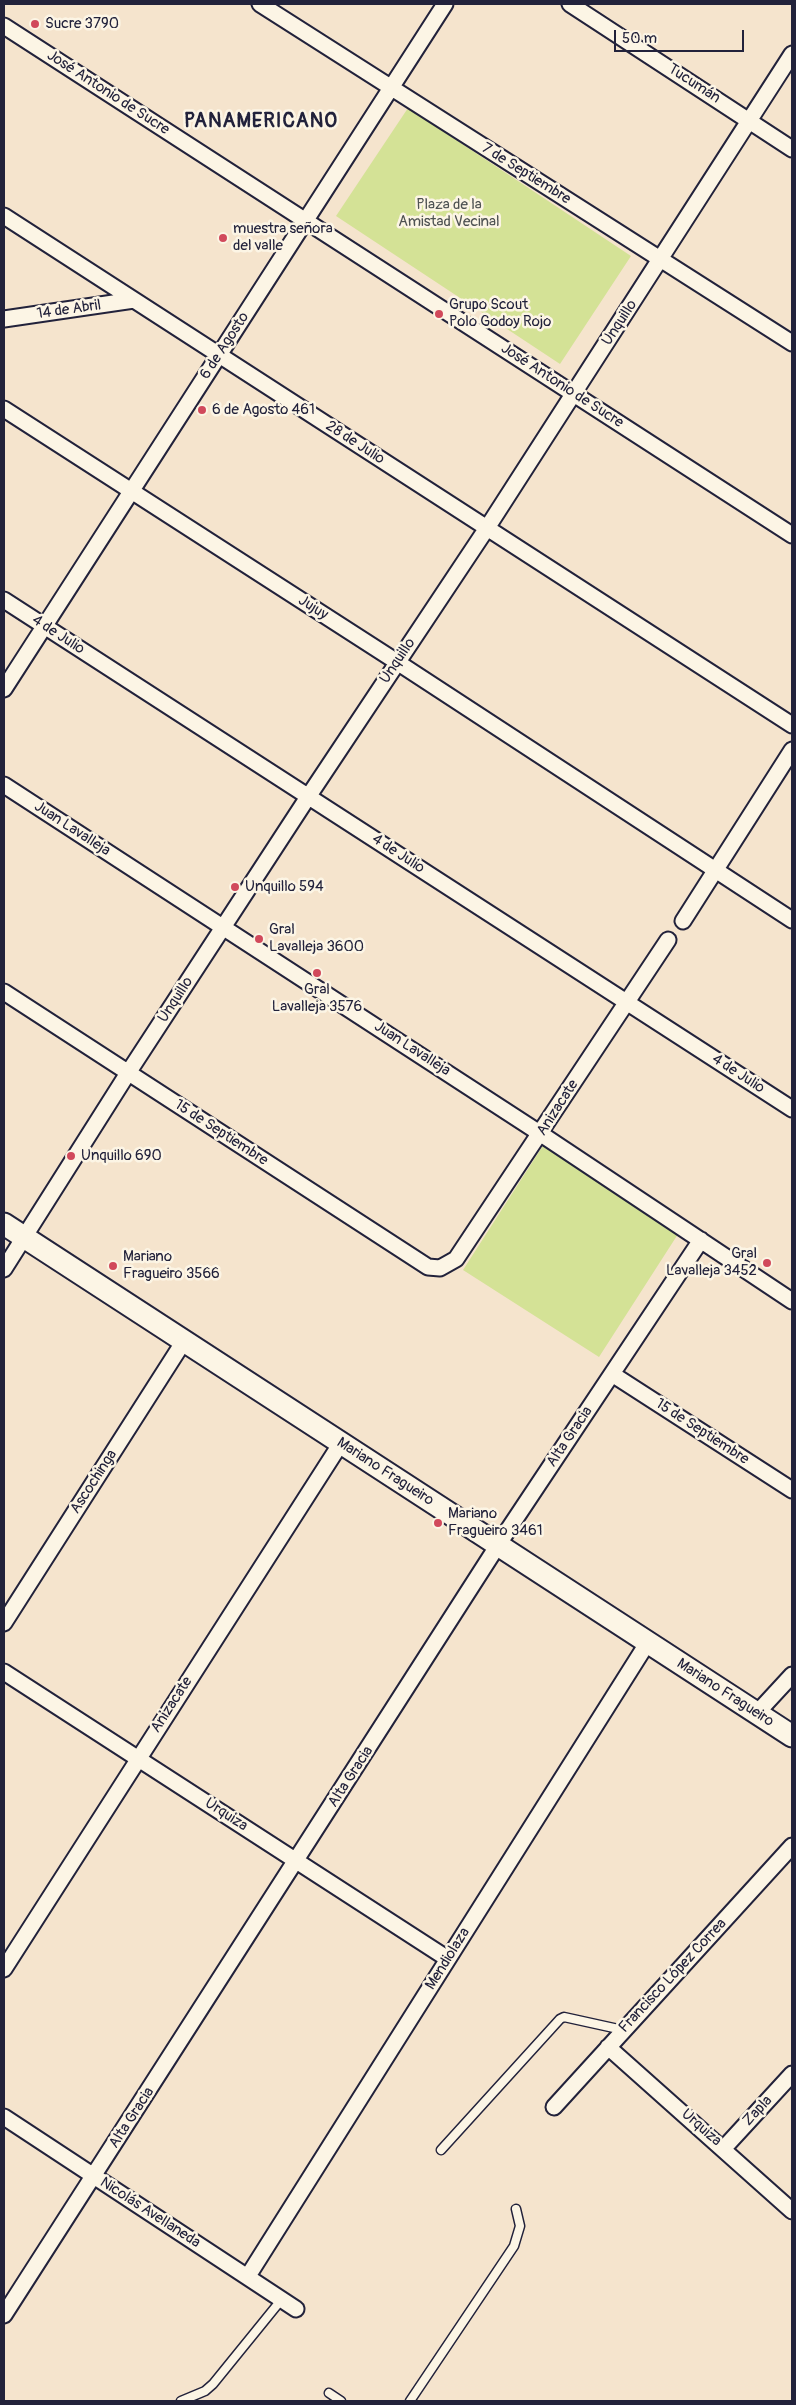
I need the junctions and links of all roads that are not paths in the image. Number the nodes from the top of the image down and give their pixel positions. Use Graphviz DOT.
graph roads {
  1 [pos="260,4"];
  2 [pos="445,4"];
  3 [pos="570,4"];
  4 [pos="4,26"];
  5 [pos="792,54"];
  6 [pos="391,88"];
  7 [pos="749,120"];
  8 [pos="792,149"];
  9 [pos="4,216"];
  10 [pos="306,220"];
  11 [pos="661,259"];
  12 [pos="134,300"];
  13 [pos="4,319"];
  14 [pos="792,343"];
  15 [pos="219,355"];
  16 [pos="574,394"];
  17 [pos="4,409"];
  18 [pos="132,491"];
  19 [pos="487,528"];
  20 [pos="792,535"];
  21 [pos="4,600"];
  22 [pos="44,626"];
  23 [pos="397,662"];
  24 [pos="4,689"];
  25 [pos="792,726"];
  26 [pos="792,750"];
  27 [pos="4,785"];
  28 [pos="308,797"];
  29 [pos="716,870"];
  30 [pos="792,920"];
  31 [pos="683,921"];
  32 [pos="224,927"];
  33 [pos="668,940"];
  34 [pos="4,992"];
  35 [pos="628,1002"];
  36 [pos="128,1073"];
  37 [pos="792,1109"];
  38 [pos="541,1134"];
  39 [pos="4,1224"];
  40 [pos="25,1237"];
  41 [pos="701,1240"];
  42 [pos="440,1268"];
  43 [pos="4,1269"];
  44 [pos="792,1301"];
  45 [pos="184,1341"];
  46 [pos="612,1374"];
  47 [pos="341,1443"];
  48 [pos="792,1490"];
  49 [pos="498,1545"];
  50 [pos="4,1624"];
  51 [pos="648,1642"];
  52 [pos="4,1672"];
  53 [pos="792,1675"];
  54 [pos="756,1714"];
  55 [pos="792,1736"];
  56 [pos="138,1758"];
  57 [pos="792,1846"];
  58 [pos="297,1861"];
  59 [pos="448,1959"];
  60 [pos="4,1969"];
  61 [pos="623,2030"];
  62 [pos="608,2047"];
  63 [pos="792,2074"];
  64 [pos="554,2107"];
  65 [pos="4,2117"];
  66 [pos="724,2148"];
  67 [pos="440,2150"];
  68 [pos="94,2177"];
  69 [pos="516,2209"];
  70 [pos="792,2211"];
  71 [pos="248,2276"];
  72 [pos="282,2299"];
  73 [pos="296,2309"];
  74 [pos="4,2315"];
  75 [pos="329,2393"];
  76 [pos="181,2401"];
  77 [pos="341,2401"];
  78 [pos="410,2401"];
  1 -- 6 [label="street, 7 de Septiembre"];
  2 -- 6 [label="street, 6 de Agosto"];
  3 -- 7 [label="street, Tucumán"];
  4 -- 10 [label="street, José Antonio de Sucre"];
  5 -- 7 [label="street, Unquillo"];
  6 -- 10 [label="street, 6 de Agosto"];
  6 -- 11 [label="street, 7 de Septiembre"];
  7 -- 8 [label="street, Tucumán"];
  7 -- 11 [label="street, Unquillo"];
  9 -- 12 [label="street, 28 de Julio"];
  10 -- 15 [label="street, 6 de Agosto"];
  10 -- 16 [label="street, José Antonio de Sucre"];
  11 -- 14 [label="street, 7 de Septiembre"];
  11 -- 16 [label="street, Unquillo"];
  12 -- 13 [label="street, 14 de Abril"];
  12 -- 15 [label="street, 28 de Julio"];
  15 -- 18 [label="street, 6 de Agosto"];
  15 -- 19 [label="street, 28 de Julio"];
  16 -- 19 [label="street, Unquillo"];
  16 -- 20 [label="street, José Antonio de Sucre"];
  17 -- 18 [label="street, Jujuy"];
  18 -- 22 [label="street, 6 de Agosto"];
  18 -- 23 [label="street, Jujuy"];
  19 -- 23 [label="street, Unquillo"];
  19 -- 25 [label="street, 28 de Julio"];
  21 -- 22 [label="street, 4 de Julio"];
  22 -- 24 [label="street, 6 de Agosto"];
  22 -- 28 [label="street, 4 de Julio"];
  23 -- 28 [label="street, Unquillo"];
  23 -- 29 [label="street, Jujuy"];
  26 -- 29 [label="street"];
  27 -- 32 [label="street, Juan Lavalleja"];
  28 -- 32 [label="street, Unquillo"];
  28 -- 35 [label="street, 4 de Julio"];
  29 -- 30 [label="street, Jujuy"];
  29 -- 31 [label="street"];
  32 -- 36 [label="street, Unquillo"];
  32 -- 38 [label="street, Juan Lavalleja"];
  33 -- 35 [label="street, Anizacate"];
  34 -- 36 [label="street, 15 de Septiembre"];
  35 -- 37 [label="street, 4 de Julio"];
  35 -- 38 [label="street, Anizacate"];
  36 -- 40 [label="street, Unquillo"];
  36 -- 42 [label="street, 15 de Septiembre"];
  38 -- 41 [label="street, Juan Lavalleja"];
  38 -- 42 [label="street, Anizacate"];
  39 -- 40 [label="main road, Mariano Fragueiro"];
  40 -- 43 [label="street, Unquillo"];
  40 -- 45 [label="main road, Mariano Fragueiro"];
  41 -- 44 [label="street, Juan Lavalleja"];
  41 -- 46 [label="street, Alta Gracia"];
  45 -- 47 [label="main road, Mariano Fragueiro"];
  45 -- 50 [label="street, Ascochinga"];
  46 -- 48 [label="street, 15 de Septiembre"];
  46 -- 49 [label="street, Alta Gracia"];
  47 -- 49 [label="main road, Mariano Fragueiro"];
  47 -- 56 [label="street, Anizacate"];
  49 -- 51 [label="main road, Mariano Fragueiro"];
  49 -- 58 [label="street, Alta Gracia"];
  51 -- 54 [label="main road, Mariano Fragueiro"];
  51 -- 59 [label="street, Mendiolaza"];
  52 -- 56 [label="street, Urquiza"];
  53 -- 54 [label="street"];
  54 -- 55 [label="main road, Mariano Fragueiro"];
  56 -- 58 [label="street, Urquiza"];
  56 -- 60 [label="street, Anizacate"];
  57 -- 61 [label="street, Francisco López Correa"];
  58 -- 59 [label="street, Urquiza"];
  58 -- 68 [label="street, Alta Gracia"];
  59 -- 71 [label="street, Mendiolaza"];
  61 -- 62 [label="street, Francisco López Correa"];
  61 -- 67 [label="lane"];
  62 -- 64 [label="street, Francisco López Correa"];
  62 -- 66 [label="street, Urquiza"];
  63 -- 66 [label="street, Zapla"];
  65 -- 68 [label="street, Nicolás Avellaneda"];
  66 -- 70 [label="street, Urquiza"];
  68 -- 71 [label="street, Nicolás Avellaneda"];
  68 -- 74 [label="street, Alta Gracia"];
  69 -- 78 [label="lane"];
  71 -- 72 [label="street, Nicolás Avellaneda"];
  72 -- 73 [label="street, Nicolás Avellaneda"];
  72 -- 76 [label="lane"];
  75 -- 77 [label="lane"];
}
